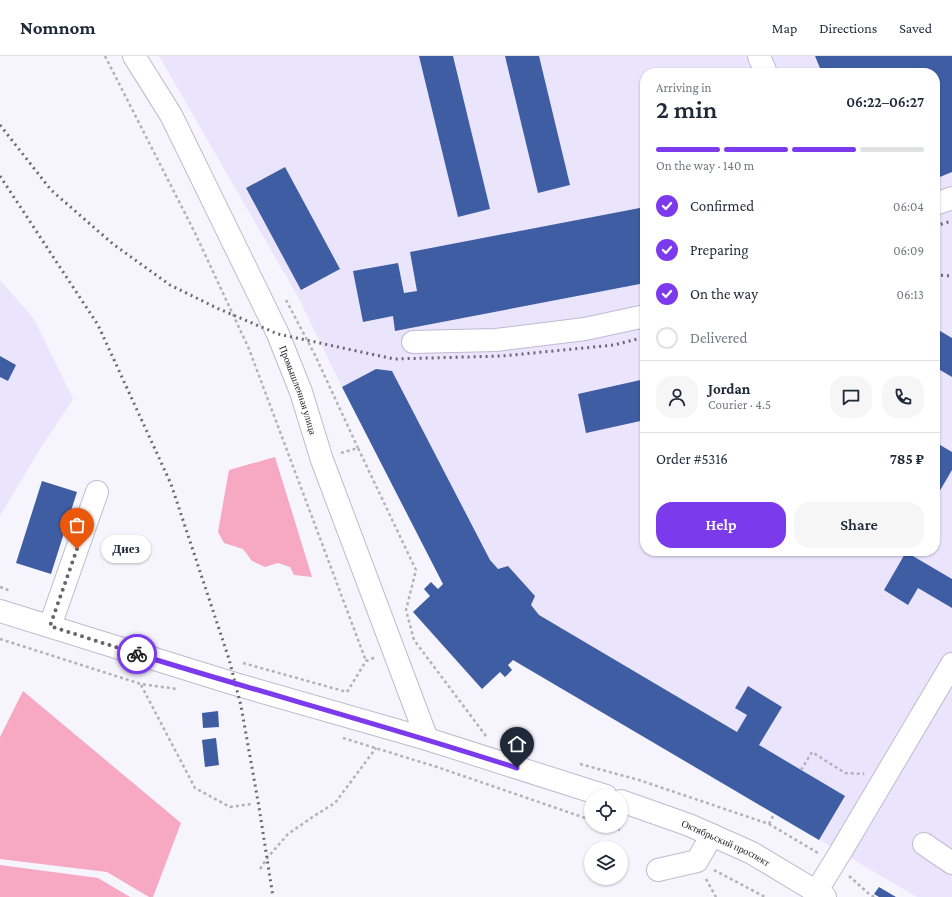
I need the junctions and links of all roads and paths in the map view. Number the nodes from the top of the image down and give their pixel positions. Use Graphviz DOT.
graph roads {
  1 [pos="105,56"];
  2 [pos="134,56"];
  3 [pos="759,56"];
  4 [pos="764,68"];
  5 [pos="952,198"];
  6 [pos="940,202"];
  7 [pos="640,317"];
  8 [pos="413,342"];
  9 [pos="322,460"];
  10 [pos="97,492"];
  11 [pos="0,587"];
  12 [pos="14,592"];
  13 [pos="0,611"];
  14 [pos="50,626"];
  15 [pos="0,639"];
  16 [pos="237,661"];
  17 [pos="952,664"];
  18 [pos="141,684"];
  19 [pos="946,686"];
  20 [pos="182,690"];
  21 [pos="338,736"];
  22 [pos="428,739"];
  23 [pos="492,740"];
  24 [pos="376,748"];
  25 [pos="573,763"];
  26 [pos="867,767"];
  27 [pos="801,770"];
  28 [pos="584,789"];
  29 [pos="251,804"];
  30 [pos="628,804"];
  31 [pos="774,814"];
  32 [pos="584,818"];
  33 [pos="769,824"];
  34 [pos="712,835"];
  35 [pos="924,844"];
  36 [pos="697,861"];
  37 [pos="834,862"];
  38 [pos="952,863"];
  39 [pos="260,869"];
  40 [pos="658,870"];
  41 [pos="820,894"];
  42 [pos="765,897"];
  43 [pos="874,897"];
  1 -- 16 [label="path"];
  2 -- 9 [label="main road, Промышленная улица"];
  3 -- 4 [label="main road"];
  5 -- 6 [label="main road"];
  7 -- 8 [label="main road"];
  9 -- 22 [label="main road, Промышленная улица"];
  9 -- 23 [label="path"];
  10 -- 14 [label="main road"];
  11 -- 12 [label="path"];
  13 -- 14 [label="main road"];
  14 -- 22 [label="main road"];
  15 -- 18 [label="path"];
  17 -- 19 [label="main road"];
  18 -- 20 [label="path"];
  18 -- 29 [label="path"];
  19 -- 37 [label="main road"];
  21 -- 24 [label="path"];
  22 -- 28 [label="main road"];
  24 -- 32 [label="path"];
  24 -- 39 [label="path"];
  25 -- 33 [label="path"];
  26 -- 27 [label="path"];
  30 -- 34 [label="main road, Октябрьский проспект"];
  31 -- 33 [label="path"];
  33 -- 37 [label="path"];
  34 -- 36 [label="main road"];
  34 -- 41 [label="main road, Октябрьский проспект"];
  35 -- 38 [label="main road"];
  36 -- 40 [label="main road"];
  36 -- 42 [label="path"];
  37 -- 41 [label="main road"];
  37 -- 43 [label="path"];
}
